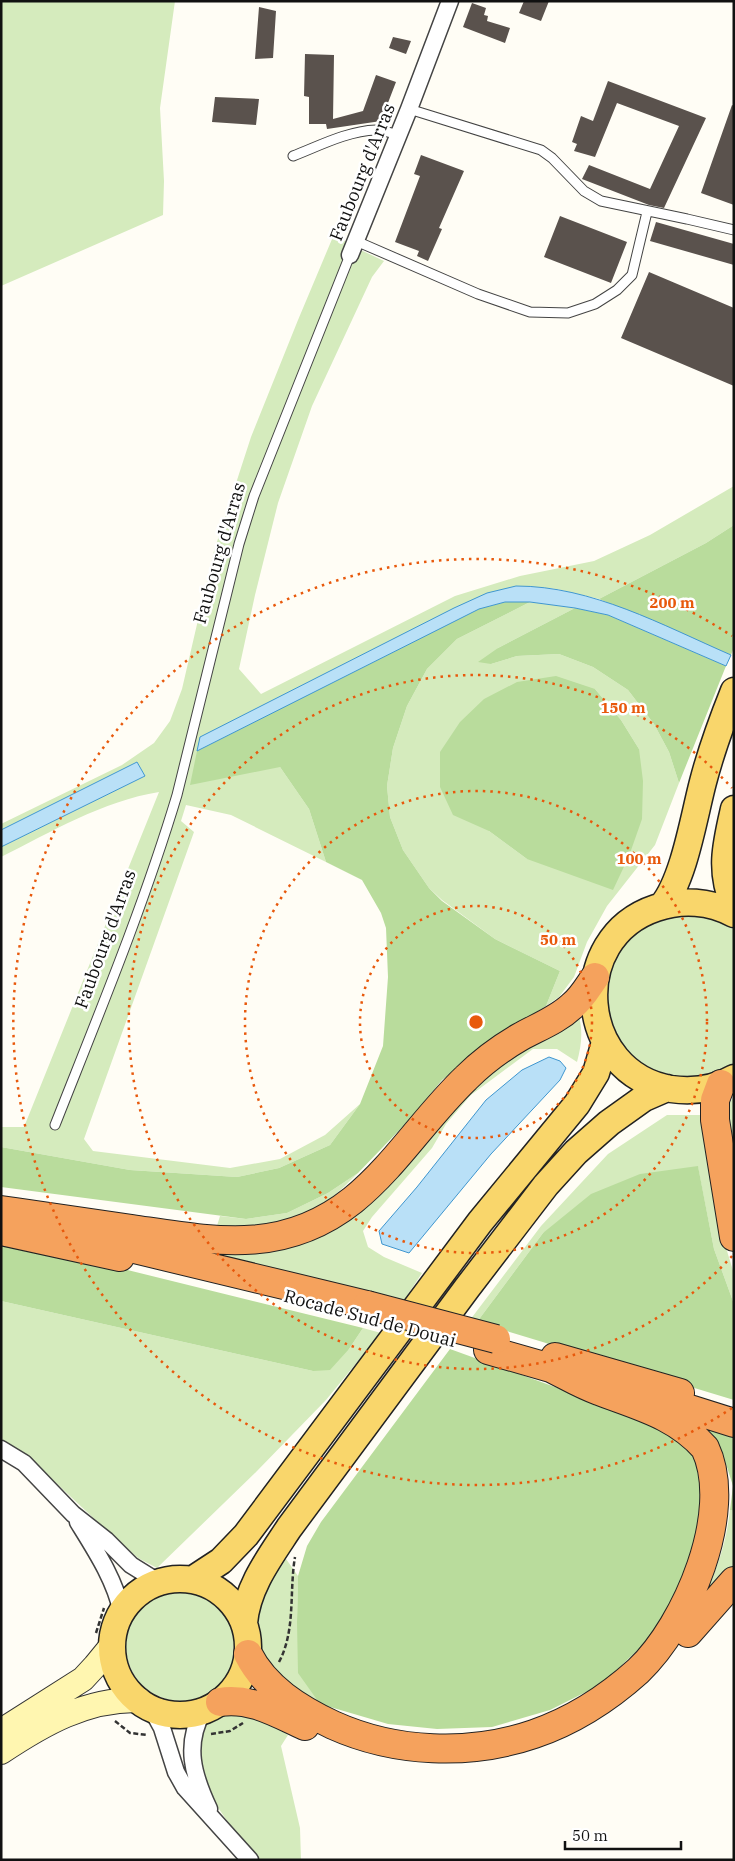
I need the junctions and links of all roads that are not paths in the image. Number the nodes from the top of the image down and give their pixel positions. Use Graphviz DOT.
graph roads {
  1 [pos="450,1"];
  2 [pos="409,109"];
  3 [pos="399,135"];
  4 [pos="293,156"];
  5 [pos="647,212"];
  6 [pos="734,230"];
  7 [pos="353,248"];
  8 [pos="734,691"];
  9 [pos="734,809"];
  10 [pos="734,905"];
  11 [pos="662,906"];
  12 [pos="734,914"];
  13 [pos="596,976"];
  14 [pos="605,1042"];
  15 [pos="727,1081"];
  16 [pos="667,1088"];
  17 [pos="55,1125"];
  18 [pos="1,1210"];
  19 [pos="1,1219"];
  20 [pos="1,1231"];
  21 [pos="734,1238"];
  22 [pos="363,1310"];
  23 [pos="492,1345"];
  24 [pos="552,1368"];
  25 [pos="734,1409"];
  26 [pos="734,1423"];
  27 [pos="1,1449"];
  28 [pos="73,1514"];
  29 [pos="192,1580"];
  30 [pos="734,1580"];
  31 [pos="160,1583"];
  32 [pos="122,1613"];
  33 [pos="244,1623"];
  34 [pos="113,1644"];
  35 [pos="248,1654"];
  36 [pos="145,1704"];
  37 [pos="211,1706"];
  38 [pos="1,1731"];
  39 [pos="1,1752"];
  40 [pos="215,1822"];
  41 [pos="250,1860"];
  1 -- 2 [label="street, Faubourg d'Arras"];
  2 -- 3 [label="street, Faubourg d'Arras"];
  2 -- 5 [label="lane"];
  3 -- 4 [label="lane"];
  3 -- 7 [label="street, Faubourg d'Arras"];
  5 -- 6 [label="lane"];
  5 -- 7 [label="lane"];
  7 -- 17 [label="lane, Faubourg d'Arras"];
  8 -- 11 [label="main road"];
  9 -- 10 [label="main road"];
  11 -- 12 [label="main road"];
  11 -- 13 [label="main road"];
  13 -- 14 [label="main road"];
  13 -- 18 [label="highway"];
  14 -- 16 [label="main road"];
  14 -- 29 [label="main road"];
  15 -- 16 [label="main road"];
  15 -- 21 [label="highway"];
  16 -- 33 [label="main road"];
  19 -- 22 [label="highway, Rocade Sud de Douai"];
  20 -- 22 [label="highway, Rocade Sud de Douai"];
  22 -- 23 [label="highway, Rocade Sud de Douai"];
  23 -- 24 [label="highway, Rocade Sud de Douai"];
  23 -- 25 [label="highway, Rocade Sud de Douai"];
  24 -- 26 [label="highway, Rocade Sud de Douai"];
  24 -- 35 [label="highway"];
  27 -- 28 [label="street"];
  28 -- 31 [label="street"];
  28 -- 32 [label="street"];
  29 -- 31 [label="main road"];
  29 -- 33 [label="main road"];
  30 -- 37 [label="highway"];
  31 -- 32 [label="main road"];
  32 -- 34 [label="main road"];
  33 -- 35 [label="main road"];
  34 -- 36 [label="main road"];
  34 -- 38 [label="main road"];
  35 -- 37 [label="main road"];
  36 -- 37 [label="main road"];
  36 -- 39 [label="main road"];
  36 -- 40 [label="street"];
  37 -- 40 [label="street"];
  40 -- 41 [label="street"];
}
